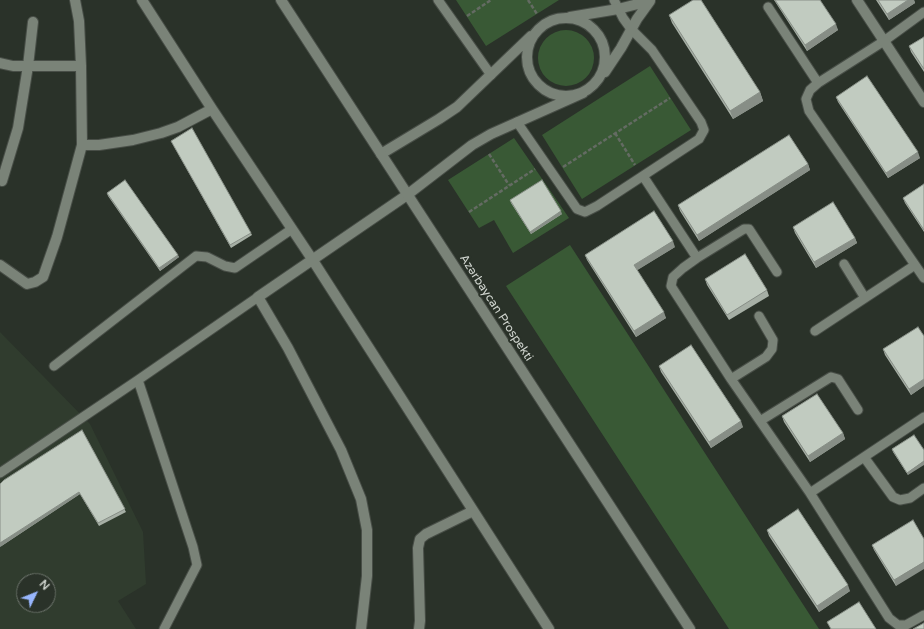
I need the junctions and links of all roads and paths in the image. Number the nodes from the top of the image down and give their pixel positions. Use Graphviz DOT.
graph roads {
  1 [pos="75,0"];
  2 [pos="142,0"];
  3 [pos="281,0"];
  4 [pos="438,0"];
  5 [pos="491,0"];
  6 [pos="528,0"];
  7 [pos="650,0"];
  8 [pos="857,0"];
  9 [pos="616,5"];
  10 [pos="768,7"];
  11 [pos="924,12"];
  12 [pos="537,14"];
  13 [pos="467,16"];
  14 [pos="563,18"];
  15 [pos="33,22"];
  16 [pos="538,29"];
  17 [pos="631,29"];
  18 [pos="884,41"];
  19 [pos="0,64"];
  20 [pos="28,66"];
  21 [pos="82,66"];
  22 [pos="491,75"];
  23 [pos="598,82"];
  24 [pos="818,83"];
  25 [pos="583,93"];
  26 [pos="670,98"];
  27 [pos="924,102"];
  28 [pos="212,109"];
  29 [pos="517,122"];
  30 [pos="616,134"];
  31 [pos="82,145"];
  32 [pos="381,154"];
  33 [pos="489,154"];
  34 [pos="635,165"];
  35 [pos="562,168"];
  36 [pos="535,169"];
  37 [pos="643,176"];
  38 [pos="2,181"];
  39 [pos="510,186"];
  40 [pos="407,195"];
  41 [pos="469,212"];
  42 [pos="292,229"];
  43 [pos="697,258"];
  44 [pos="312,259"];
  45 [pos="844,264"];
  46 [pos="0,265"];
  47 [pos="916,265"];
  48 [pos="777,272"];
  49 [pos="924,278"];
  50 [pos="258,297"];
  51 [pos="865,298"];
  52 [pos="759,316"];
  53 [pos="815,331"];
  54 [pos="54,366"];
  55 [pos="731,379"];
  56 [pos="138,380"];
  57 [pos="858,410"];
  58 [pos="924,417"];
  59 [pos="760,421"];
  60 [pos="864,457"];
  61 [pos="0,473"];
  62 [pos="924,488"];
  63 [pos="810,493"];
  64 [pos="473,511"];
  65 [pos="924,615"];
  66 [pos="164,629"];
  67 [pos="361,629"];
  68 [pos="418,629"];
  69 [pos="549,629"];
  70 [pos="690,629"];
  1 -- 21 [label="street"];
  2 -- 28 [label="street"];
  3 -- 32 [label="street, Azərbaycan Prospekti"];
  4 -- 22 [label="lane"];
  5 -- 13 [label="path"];
  6 -- 12 [label="path"];
  7 -- 9 [label="street"];
  7 -- 17 [label="street"];
  8 -- 18 [label="street"];
  9 -- 14 [label="street"];
  9 -- 17 [label="lane"];
  10 -- 24 [label="lane"];
  11 -- 18 [label="lane"];
  14 -- 16 [label="street"];
  14 -- 23 [label="street"];
  15 -- 20 [label="street"];
  16 -- 22 [label="street"];
  16 -- 25 [label="street"];
  17 -- 23 [label="street"];
  17 -- 37 [label="lane"];
  18 -- 24 [label="lane"];
  18 -- 27 [label="street"];
  19 -- 20 [label="street"];
  20 -- 21 [label="street"];
  20 -- 38 [label="street"];
  21 -- 31 [label="street"];
  22 -- 32 [label="street"];
  23 -- 25 [label="street"];
  24 -- 47 [label="lane"];
  25 -- 29 [label="street"];
  26 -- 30 [label="path"];
  28 -- 31 [label="street"];
  28 -- 42 [label="street"];
  29 -- 37 [label="lane"];
  29 -- 40 [label="street"];
  30 -- 34 [label="path"];
  30 -- 35 [label="path"];
  31 -- 46 [label="street"];
  32 -- 40 [label="street, Azərbaycan Prospekti"];
  33 -- 39 [label="path"];
  36 -- 39 [label="path"];
  37 -- 43 [label="lane"];
  39 -- 41 [label="path"];
  40 -- 44 [label="street"];
  40 -- 70 [label="street, Azərbaycan Prospekti"];
  42 -- 44 [label="street"];
  42 -- 54 [label="lane"];
  43 -- 48 [label="lane"];
  43 -- 55 [label="lane"];
  44 -- 50 [label="street"];
  44 -- 64 [label="street"];
  45 -- 51 [label="lane"];
  47 -- 49 [label="lane"];
  47 -- 51 [label="lane"];
  50 -- 56 [label="lane"];
  50 -- 67 [label="street"];
  51 -- 53 [label="lane"];
  52 -- 55 [label="lane"];
  55 -- 59 [label="lane"];
  56 -- 61 [label="lane"];
  56 -- 66 [label="lane"];
  57 -- 59 [label="lane"];
  58 -- 60 [label="lane"];
  59 -- 63 [label="lane"];
  60 -- 62 [label="lane"];
  60 -- 63 [label="lane"];
  63 -- 65 [label="lane"];
  64 -- 68 [label="street"];
  64 -- 69 [label="street"];
}
